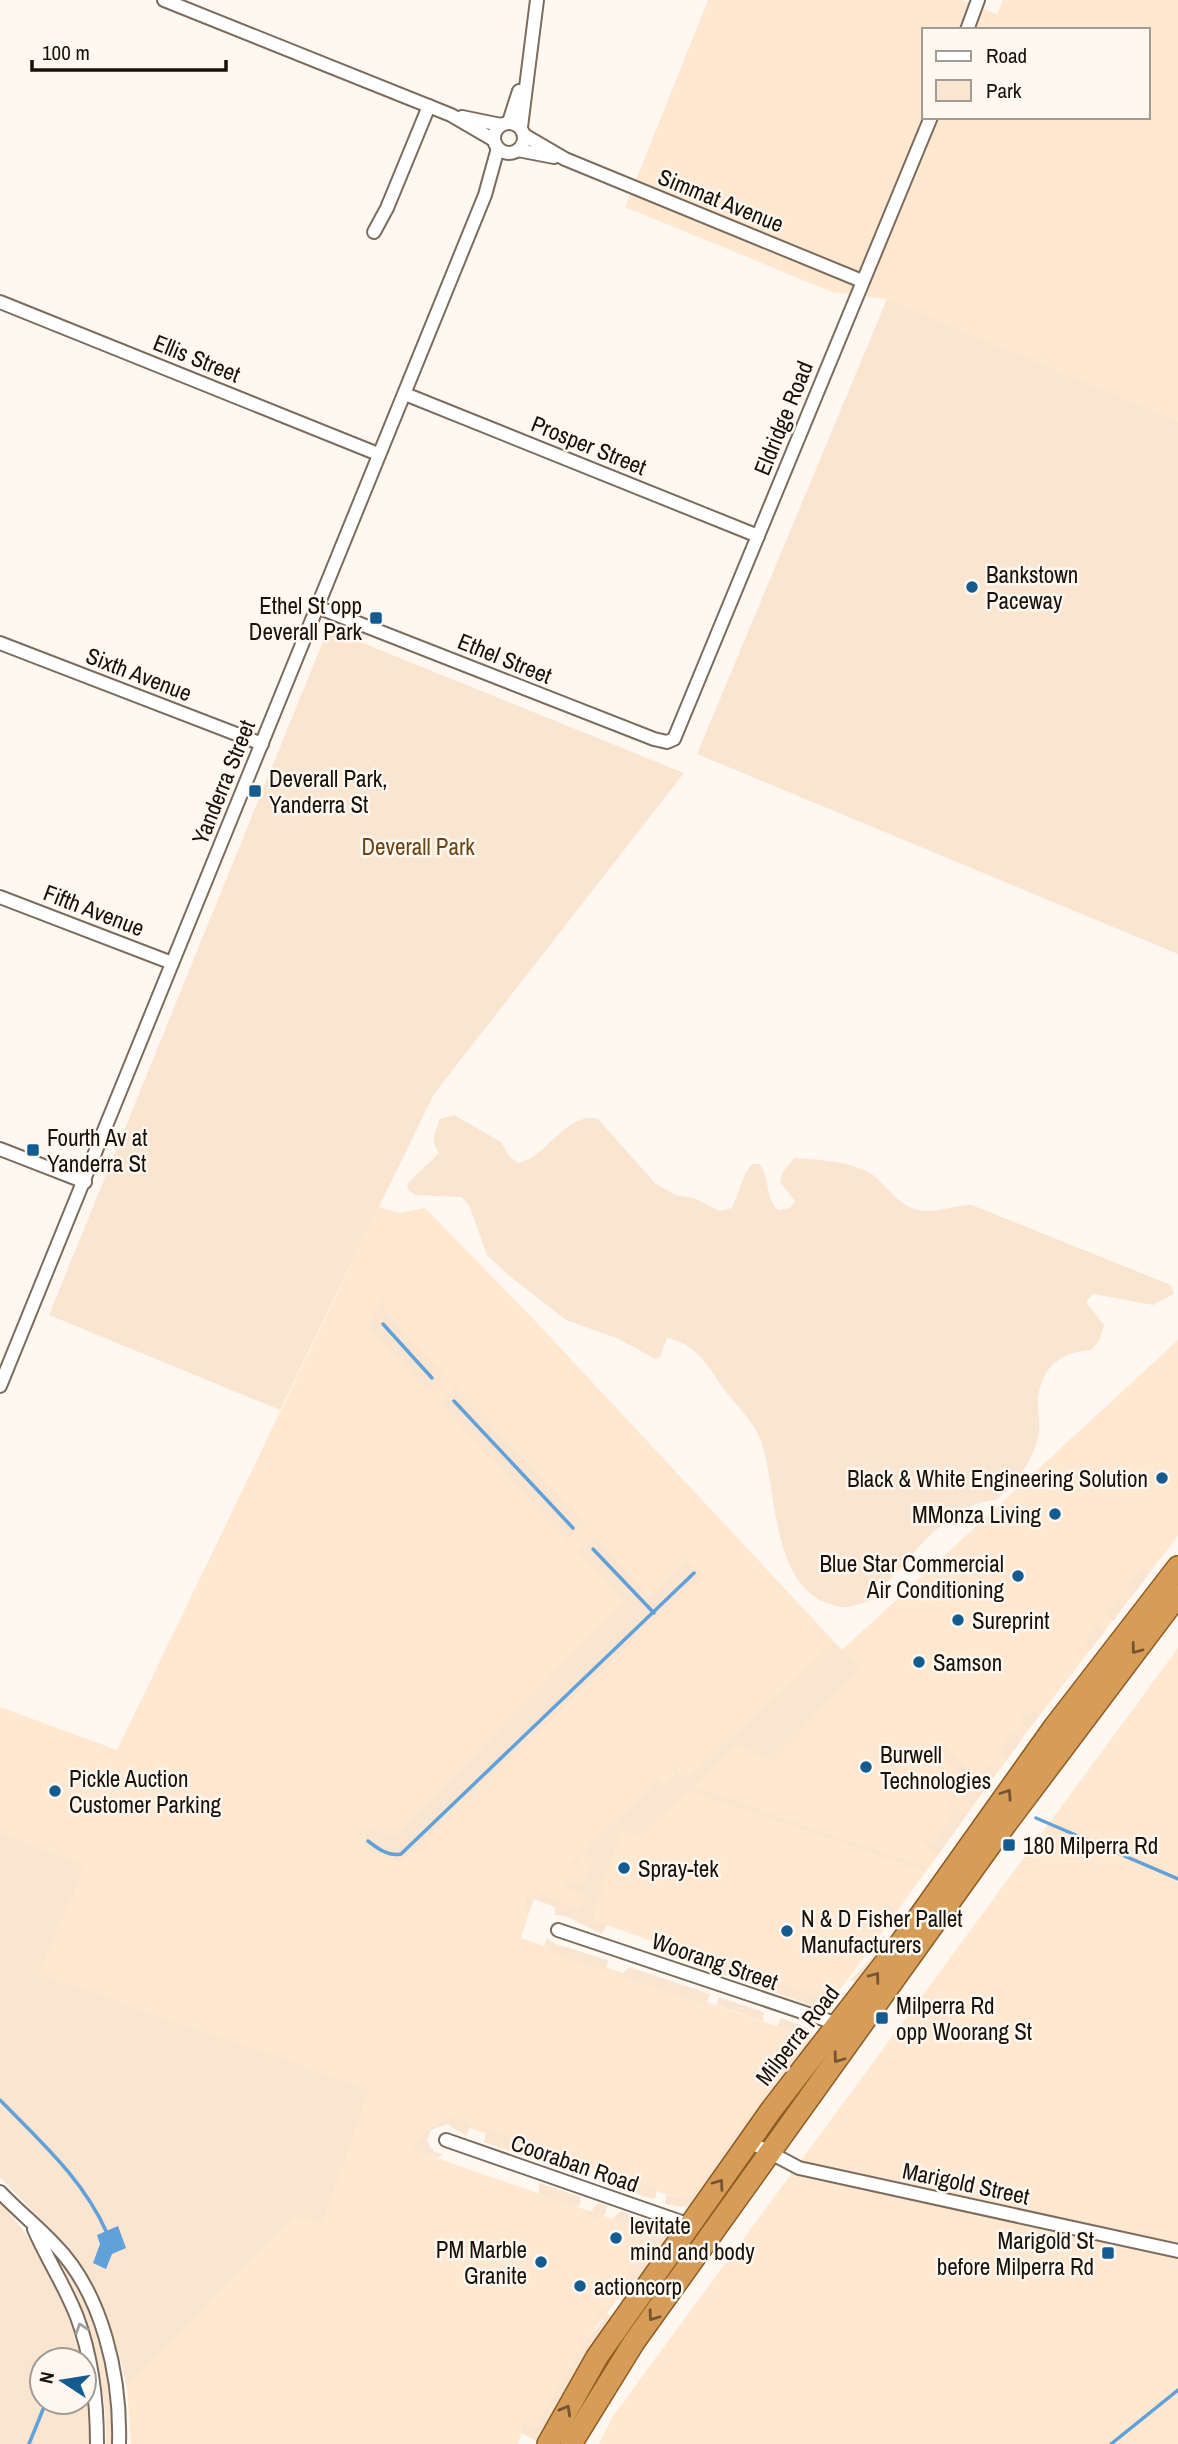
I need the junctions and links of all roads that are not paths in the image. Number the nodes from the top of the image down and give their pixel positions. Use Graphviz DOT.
graph roads {
  1 [pos="164,0"];
  2 [pos="537,0"];
  3 [pos="978,0"];
  4 [pos="968,28"];
  5 [pos="429,106"];
  6 [pos="451,115"];
  7 [pos="929,119"];
  8 [pos="514,127"];
  9 [pos="505,148"];
  10 [pos="565,159"];
  11 [pos="374,232"];
  12 [pos="862,281"];
  13 [pos="0,302"];
  14 [pos="405,394"];
  15 [pos="378,454"];
  16 [pos="758,536"];
  17 [pos="317,607"];
  18 [pos="0,643"];
  19 [pos="677,736"];
  20 [pos="262,744"];
  21 [pos="0,897"];
  22 [pos="172,963"];
  23 [pos="0,1149"];
  24 [pos="85,1182"];
  25 [pos="0,1386"];
  26 [pos="1178,1567"];
  27 [pos="1178,1595"];
  28 [pos="558,1930"];
  29 [pos="848,2028"];
  30 [pos="446,2140"];
  31 [pos="750,2142"];
  32 [pos="771,2155"];
  33 [pos="0,2192"];
  34 [pos="690,2225"];
  35 [pos="33,2227"];
  36 [pos="1178,2251"];
  37 [pos="97,2444"];
  38 [pos="119,2444"];
  39 [pos="548,2444"];
  40 [pos="571,2444"];
  1 -- 5 [label="street, Simmat Avenue"];
  2 -- 8 [label="street"];
  3 -- 4 [label="street"];
  5 -- 6 [label="street, Simmat Avenue"];
  5 -- 11 [label="street"];
  6 -- 8 [label="street, Simmat Avenue"];
  6 -- 9 [label="street, Simmat Avenue"];
  7 -- 12 [label="street, Eldridge Road"];
  8 -- 9 [label="street"];
  8 -- 9 [label="street"];
  8 -- 10 [label="street, Simmat Avenue"];
  9 -- 10 [label="street, Simmat Avenue"];
  9 -- 14 [label="street, Yanderra Street"];
  10 -- 12 [label="street, Simmat Avenue"];
  12 -- 16 [label="street, Eldridge Road"];
  13 -- 15 [label="street, Ellis Street"];
  14 -- 15 [label="street, Yanderra Street"];
  14 -- 16 [label="street, Prosper Street"];
  15 -- 17 [label="street, Yanderra Street"];
  16 -- 19 [label="street, Eldridge Road"];
  17 -- 19 [label="street, Ethel Street"];
  17 -- 20 [label="street, Yanderra Street"];
  18 -- 20 [label="street, Sixth Avenue"];
  20 -- 22 [label="street, Yanderra Street"];
  21 -- 22 [label="street, Fifth Avenue"];
  22 -- 24 [label="street, Yanderra Street"];
  23 -- 24 [label="street"];
  24 -- 25 [label="street, Yanderra Street"];
  29 -- 26 [label="highway, Milperra Road, one-way"];
  27 -- 29 [label="highway, Milperra Road, one-way"];
  28 -- 29 [label="street, Woorang Street"];
  29 -- 31 [label="highway, Milperra Road"];
  29 -- 32 [label="highway, Milperra Road, one-way"];
  30 -- 34 [label="street, Cooraban Road"];
  31 -- 32 [label="street, Marigold Street"];
  34 -- 31 [label="highway, Milperra Road, one-way"];
  32 -- 36 [label="street, Marigold Street"];
  32 -- 40 [label="highway, Milperra Road, one-way"];
  33 -- 35 [label="street"];
  39 -- 34 [label="highway, Milperra Road, one-way"];
  37 -- 35 [label="street, one-way"];
  35 -- 38 [label="street"];
}
